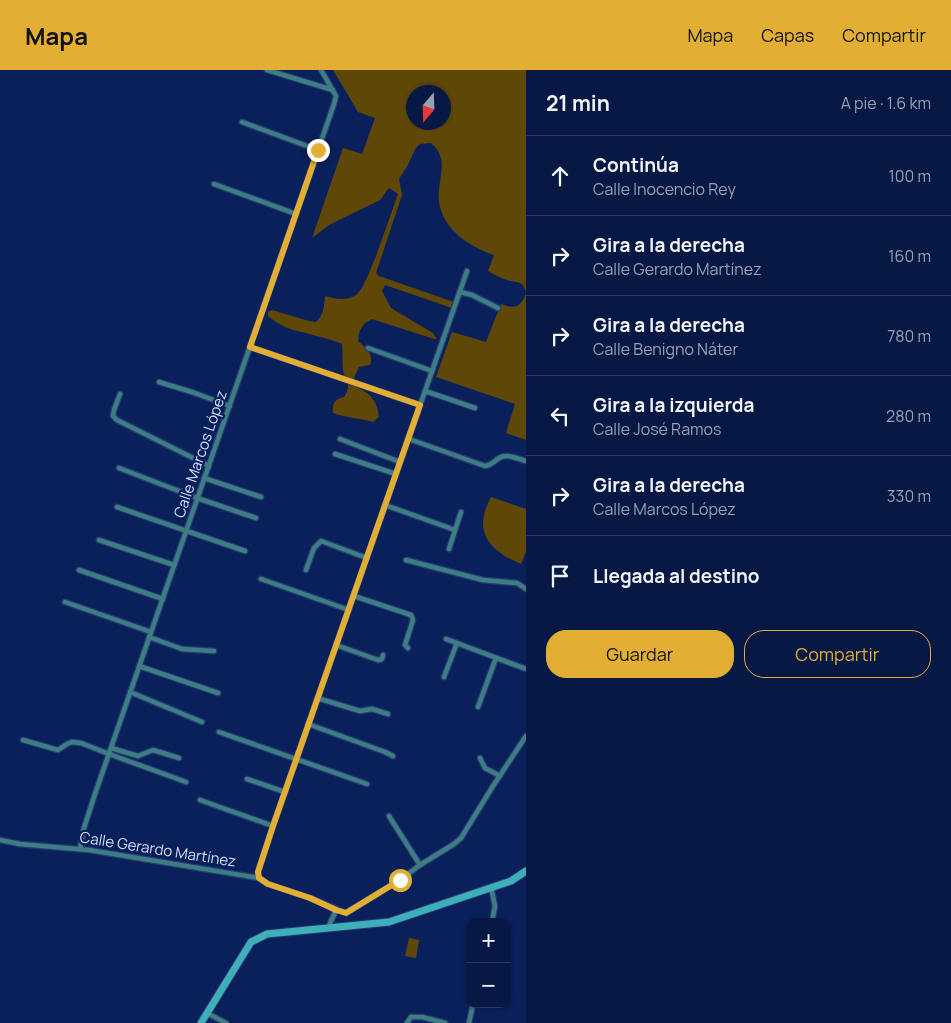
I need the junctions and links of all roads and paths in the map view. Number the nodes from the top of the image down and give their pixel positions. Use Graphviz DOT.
graph roads {
  1 [pos="267,70"];
  2 [pos="322,70"];
  3 [pos="333,90"];
  4 [pos="242,122"];
  5 [pos="318,150"];
  6 [pos="214,184"];
  7 [pos="296,214"];
  8 [pos="467,271"];
  9 [pos="460,292"];
  10 [pos="498,308"];
  11 [pos="250,347"];
  12 [pos="368,348"];
  13 [pos="432,371"];
  14 [pos="159,382"];
  15 [pos="425,391"];
  16 [pos="120,394"];
  17 [pos="420,405"];
  18 [pos="230,406"];
  19 [pos="475,408"];
  20 [pos="340,439"];
  21 [pos="408,439"];
  22 [pos="336,454"];
  23 [pos="526,461"];
  24 [pos="400,462"];
  25 [pos="209,466"];
  26 [pos="119,468"];
  27 [pos="396,474"];
  28 [pos="204,478"];
  29 [pos="261,497"];
  30 [pos="198,498"];
  31 [pos="385,505"];
  32 [pos="117,507"];
  33 [pos="461,512"];
  34 [pos="256,518"];
  35 [pos="455,530"];
  36 [pos="186,531"];
  37 [pos="99,540"];
  38 [pos="449,549"];
  39 [pos="245,551"];
  40 [pos="367,558"];
  41 [pos="406,560"];
  42 [pos="174,564"];
  43 [pos="79,570"];
  44 [pos="306,570"];
  45 [pos="261,579"];
  46 [pos="526,589"];
  47 [pos="354,596"];
  48 [pos="162,599"];
  49 [pos="65,602"];
  50 [pos="349,610"];
  51 [pos="151,632"];
  52 [pos="149,637"];
  53 [pos="446,639"];
  54 [pos="457,643"];
  55 [pos="336,644"];
  56 [pos="408,648"];
  57 [pos="214,651"];
  58 [pos="383,655"];
  59 [pos="496,658"];
  60 [pos="139,666"];
  61 [pos="526,669"];
  62 [pos="444,677"];
  63 [pos="130,692"];
  64 [pos="218,693"];
  65 [pos="318,698"];
  66 [pos="478,707"];
  67 [pos="388,714"];
  68 [pos="202,722"];
  69 [pos="308,724"];
  70 [pos="219,732"];
  71 [pos="526,736"];
  72 [pos="23,740"];
  73 [pos="111,748"];
  74 [pos="108,754"];
  75 [pos="393,756"];
  76 [pos="179,758"];
  77 [pos="480,758"];
  78 [pos="296,759"];
  79 [pos="500,776"];
  80 [pos="247,779"];
  81 [pos="186,782"];
  82 [pos="366,784"];
  83 [pos="285,792"];
  84 [pos="200,800"];
  85 [pos="389,816"];
  86 [pos="273,826"];
  87 [pos="0,840"];
  88 [pos="80,849"];
  89 [pos="420,865"];
  90 [pos="526,871"];
  91 [pos="259,878"];
  92 [pos="491,887"];
  93 [pos="336,910"];
  94 [pos="493,918"];
  95 [pos="328,928"];
  96 [pos="472,1008"];
  97 [pos="207,1012"];
  98 [pos="202,1023"];
  99 [pos="226,1023"];
  100 [pos="407,1023"];
  101 [pos="445,1023"];
  102 [pos="468,1023"];
  1 -- 3 [label="street"];
  2 -- 3 [label="street"];
  3 -- 5 [label="street, Calle Marcos López"];
  4 -- 5 [label="street"];
  5 -- 7 [label="street, Calle Marcos López"];
  6 -- 7 [label="street"];
  7 -- 11 [label="street, Calle Marcos López"];
  8 -- 9 [label="street"];
  9 -- 10 [label="street"];
  9 -- 13 [label="street"];
  11 -- 17 [label="street"];
  11 -- 18 [label="street, Calle Marcos López"];
  12 -- 13 [label="street"];
  13 -- 15 [label="street"];
  14 -- 18 [label="street"];
  15 -- 17 [label="street"];
  15 -- 19 [label="street"];
  16 -- 25 [label="street"];
  17 -- 21 [label="street"];
  18 -- 25 [label="street, Calle Marcos López"];
  20 -- 24 [label="street"];
  21 -- 23 [label="street"];
  21 -- 24 [label="street"];
  22 -- 27 [label="street"];
  24 -- 27 [label="street"];
  25 -- 28 [label="street, Calle Marcos López"];
  26 -- 30 [label="street"];
  27 -- 31 [label="street"];
  28 -- 29 [label="street"];
  28 -- 30 [label="street, Calle Marcos López"];
  30 -- 34 [label="street"];
  30 -- 36 [label="street, Calle Marcos López"];
  31 -- 35 [label="street"];
  31 -- 40 [label="street"];
  32 -- 36 [label="street"];
  33 -- 35 [label="street"];
  35 -- 38 [label="street"];
  36 -- 39 [label="street"];
  36 -- 42 [label="street, Calle Marcos López"];
  37 -- 42 [label="street"];
  40 -- 44 [label="street"];
  40 -- 47 [label="street"];
  41 -- 46 [label="street"];
  42 -- 48 [label="street, Calle Marcos López"];
  43 -- 48 [label="street"];
  45 -- 50 [label="street"];
  47 -- 50 [label="street"];
  47 -- 56 [label="street"];
  48 -- 51 [label="street, Calle Marcos López"];
  49 -- 51 [label="street"];
  50 -- 55 [label="street"];
  51 -- 52 [label="street, Calle Marcos López"];
  52 -- 57 [label="street"];
  52 -- 60 [label="street, Calle Marcos López"];
  53 -- 54 [label="street"];
  54 -- 59 [label="street"];
  54 -- 62 [label="street"];
  55 -- 58 [label="street"];
  55 -- 65 [label="street"];
  59 -- 61 [label="street"];
  59 -- 66 [label="street"];
  60 -- 63 [label="street, Calle Marcos López"];
  60 -- 64 [label="street"];
  63 -- 68 [label="street"];
  63 -- 73 [label="street, Calle Marcos López"];
  65 -- 67 [label="street"];
  65 -- 69 [label="street"];
  69 -- 75 [label="street"];
  69 -- 78 [label="street"];
  70 -- 78 [label="street"];
  71 -- 79 [label="street"];
  72 -- 74 [label="street"];
  73 -- 74 [label="street, Calle Marcos López"];
  73 -- 76 [label="street"];
  74 -- 81 [label="street"];
  74 -- 88 [label="street, Calle Marcos López"];
  77 -- 79 [label="street"];
  78 -- 82 [label="street"];
  78 -- 83 [label="street"];
  79 -- 89 [label="street"];
  80 -- 83 [label="street"];
  83 -- 86 [label="street"];
  84 -- 86 [label="street"];
  85 -- 89 [label="street"];
  86 -- 91 [label="street"];
  87 -- 88 [label="street, Calle Gerardo Martínez"];
  88 -- 91 [label="street, Calle Gerardo Martínez"];
  89 -- 93 [label="street"];
  90 -- 92 [label="street"];
  91 -- 93 [label="street, Calle Gerardo Martínez"];
  92 -- 94 [label="street"];
  92 -- 95 [label="street"];
  93 -- 95 [label="street"];
  95 -- 97 [label="street"];
  96 -- 102 [label="street"];
  97 -- 98 [label="street"];
  97 -- 99 [label="street"];
  100 -- 101 [label="street"];
}
